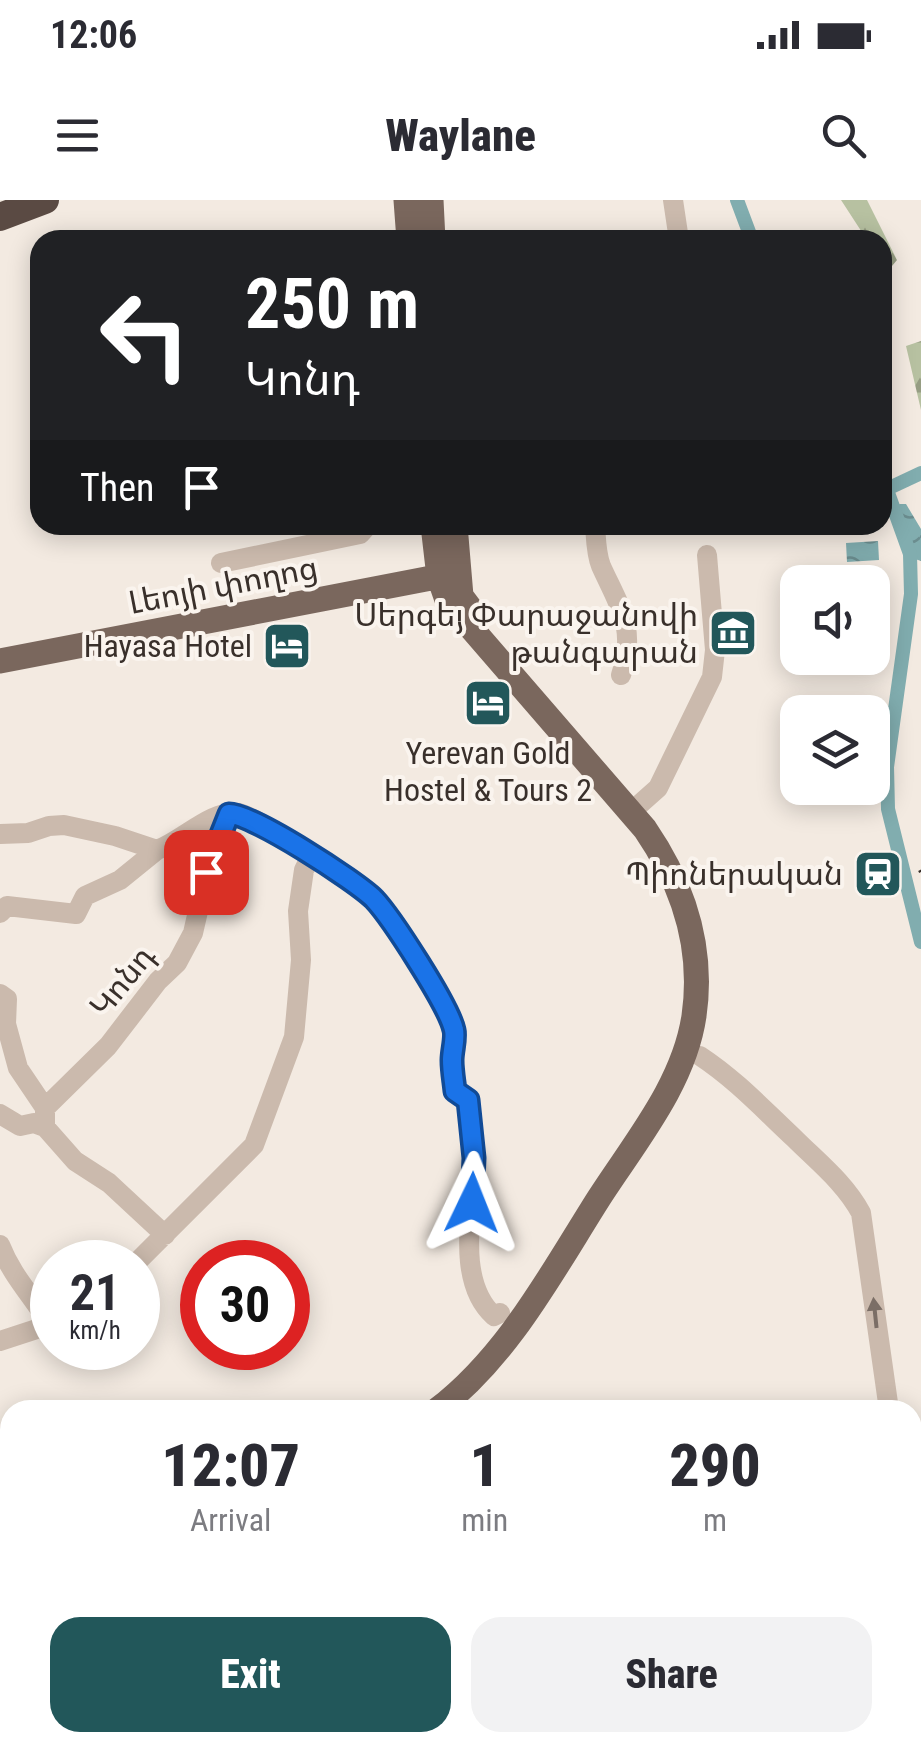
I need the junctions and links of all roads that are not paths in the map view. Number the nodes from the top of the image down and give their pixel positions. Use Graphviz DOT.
graph roads {
  1 [pos="45,200"];
  2 [pos="406,200"];
  3 [pos="430,200"];
  4 [pos="673,200"];
  5 [pos="0,216"];
  6 [pos="409,230"];
  7 [pos="433,230"];
  8 [pos="678,230"];
  9 [pos="355,535"];
  10 [pos="436,535"];
  11 [pos="454,535"];
  12 [pos="596,535"];
  13 [pos="707,555"];
  14 [pos="221,563"];
  15 [pos="448,575"];
  16 [pos="0,661"];
  17 [pos="620,675"];
  18 [pos="640,804"];
  19 [pos="229,814"];
  20 [pos="0,834"];
  21 [pos="157,850"];
  22 [pos="311,856"];
  23 [pos="0,912"];
  24 [pos="0,994"];
  25 [pos="700,1056"];
  26 [pos="0,1114"];
  27 [pos="45,1118"];
  28 [pos="165,1235"];
  29 [pos="160,1240"];
  30 [pos="0,1245"];
  31 [pos="30,1296"];
  32 [pos="500,1313"];
  33 [pos="30,1331"];
  34 [pos="0,1341"];
  35 [pos="449,1400"];
  36 [pos="466,1400"];
  37 [pos="887,1400"];
  1 -- 5 [label="highway"];
  2 -- 6 [label="main road"];
  3 -- 7 [label="main road"];
  4 -- 8 [label="street"];
  9 -- 14 [label="street"];
  10 -- 15 [label="main road"];
  11 -- 15 [label="main road"];
  12 -- 17 [label="street"];
  13 -- 18 [label="street"];
  15 -- 16 [label="main road, Լեոյի փողոց"];
  15 -- 18 [label="main road"];
  15 -- 35 [label="main road"];
  18 -- 25 [label="main road"];
  19 -- 21 [label="street"];
  19 -- 22 [label="street"];
  19 -- 27 [label="street, Կոնդ"];
  20 -- 21 [label="street"];
  21 -- 23 [label="street"];
  22 -- 28 [label="street"];
  22 -- 32 [label="street"];
  24 -- 27 [label="street"];
  25 -- 36 [label="main road"];
  37 -- 25 [label="street, one-way"];
  26 -- 27 [label="street"];
  27 -- 28 [label="street"];
  28 -- 29 [label="street"];
  30 -- 31 [label="street"];
  33 -- 34 [label="street"];
}
